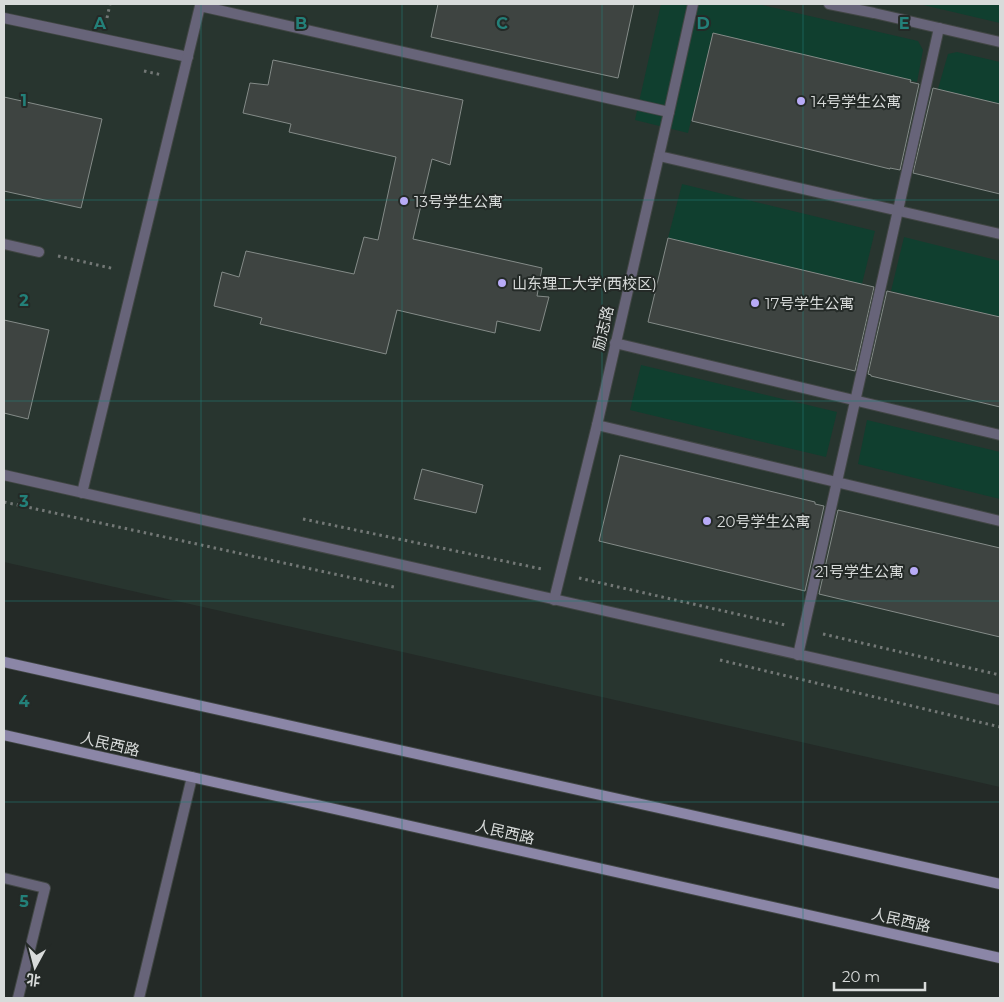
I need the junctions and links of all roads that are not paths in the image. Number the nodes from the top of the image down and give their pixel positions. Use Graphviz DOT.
graph roads {
  1 [pos="693,4"];
  2 [pos="829,4"];
  3 [pos="4,18"];
  4 [pos="939,28"];
  5 [pos="1000,42"];
  6 [pos="188,57"];
  7 [pos="669,112"];
  8 [pos="659,156"];
  9 [pos="898,210"];
  10 [pos="1000,234"];
  11 [pos="4,244"];
  12 [pos="39,252"];
  13 [pos="615,343"];
  14 [pos="856,400"];
  15 [pos="597,425"];
  16 [pos="1000,435"];
  17 [pos="4,475"];
  18 [pos="837,482"];
  19 [pos="82,492"];
  20 [pos="1000,521"];
  21 [pos="554,600"];
  22 [pos="798,655"];
  23 [pos="4,662"];
  24 [pos="1000,700"];
  25 [pos="4,735"];
  26 [pos="192,777"];
  27 [pos="4,878"];
  28 [pos="1000,884"];
  29 [pos="1000,958"];
  30 [pos="18,998"];
  31 [pos="139,998"];
  1 -- 7 [label="street, 励志路"];
  2 -- 4 [label="street"];
  3 -- 6 [label="street"];
  4 -- 5 [label="street"];
  4 -- 9 [label="street"];
  6 -- 7 [label="street"];
  6 -- 19 [label="street"];
  7 -- 8 [label="street, 励志路"];
  8 -- 9 [label="street"];
  8 -- 13 [label="street, 励志路"];
  9 -- 10 [label="street"];
  9 -- 14 [label="street"];
  11 -- 12 [label="street"];
  13 -- 14 [label="street"];
  13 -- 15 [label="street, 励志路"];
  14 -- 16 [label="street"];
  14 -- 18 [label="street"];
  15 -- 18 [label="street"];
  15 -- 21 [label="street, 励志路"];
  17 -- 19 [label="street"];
  18 -- 20 [label="street"];
  18 -- 22 [label="street"];
  19 -- 21 [label="street"];
  21 -- 22 [label="street"];
  22 -- 24 [label="street"];
  23 -- 28 [label="main road"];
  25 -- 26 [label="main road, 人民西路"];
  26 -- 29 [label="main road, 人民西路"];
  26 -- 31 [label="street"];
  27 -- 30 [label="street"];
}
